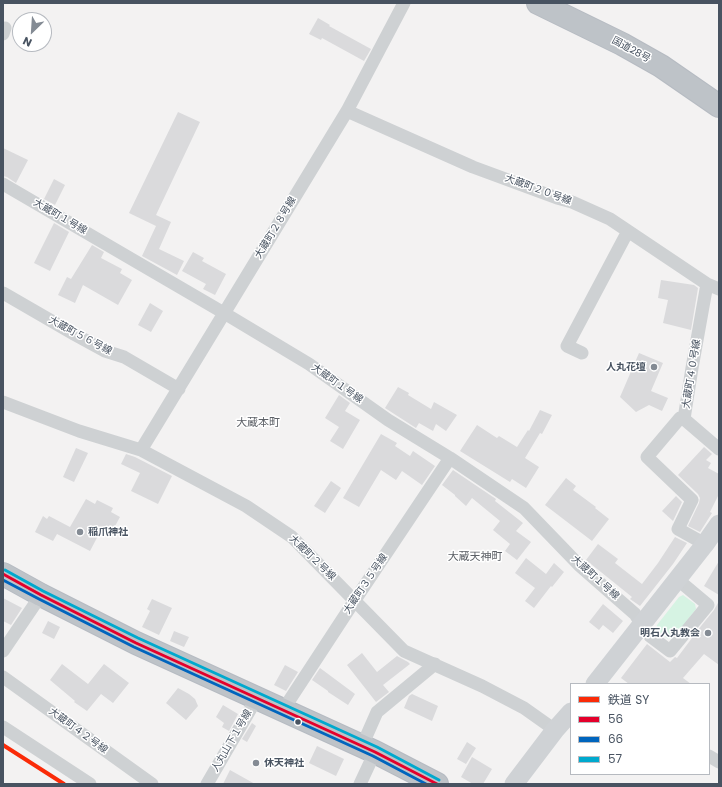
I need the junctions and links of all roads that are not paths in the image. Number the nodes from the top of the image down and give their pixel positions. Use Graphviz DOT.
graph roads {
  1 [pos="404,3"];
  2 [pos="538,3"];
  3 [pos="719,106"];
  4 [pos="347,111"];
  5 [pos="3,184"];
  6 [pos="628,231"];
  7 [pos="713,287"];
  8 [pos="3,293"];
  9 [pos="224,313"];
  10 [pos="582,353"];
  11 [pos="179,388"];
  12 [pos="3,402"];
  13 [pos="684,419"];
  14 [pos="719,449"];
  15 [pos="142,450"];
  16 [pos="450,458"];
  17 [pos="719,524"];
  18 [pos="712,548"];
  19 [pos="3,574"];
  20 [pos="677,579"];
  21 [pos="41,594"];
  22 [pos="355,600"];
  23 [pos="641,624"];
  24 [pos="3,651"];
  25 [pos="435,664"];
  26 [pos="3,677"];
  27 [pos="596,683"];
  28 [pos="257,698"];
  29 [pos="283,710"];
  30 [pos="570,713"];
  31 [pos="3,727"];
  32 [pos="555,730"];
  33 [pos="368,749"];
  34 [pos="710,757"];
  35 [pos="719,762"];
  36 [pos="90,784"];
  37 [pos="152,784"];
  38 [pos="207,784"];
  39 [pos="360,784"];
  40 [pos="436,784"];
  41 [pos="514,784"];
  1 -- 4 [label="street, 大蔵町２８号線"];
  2 -- 3 [label="highway, 国道28号"];
  4 -- 6 [label="street, 大蔵町２０号線"];
  4 -- 9 [label="street, 大蔵町２８号線"];
  5 -- 9 [label="street, 大蔵町１号線"];
  6 -- 7 [label="street, 大蔵町２０号線"];
  6 -- 10 [label="street"];
  7 -- 13 [label="street, 大蔵町４０号線"];
  8 -- 11 [label="street, 大蔵町５６号線"];
  9 -- 11 [label="street, 大蔵町２８号線"];
  9 -- 16 [label="street, 大蔵町１号線"];
  11 -- 15 [label="street, 大蔵町２８号線"];
  12 -- 15 [label="street, 大蔵町２号線"];
  13 -- 14 [label="street, 大蔵町４０号線"];
  13 -- 18 [label="street"];
  15 -- 22 [label="street, 大蔵町２号線"];
  16 -- 22 [label="street, 大蔵町３５号線"];
  16 -- 23 [label="street, 大蔵町１号線"];
  17 -- 18 [label="street"];
  18 -- 20 [label="street"];
  19 -- 21 [label="highway"];
  20 -- 23 [label="street"];
  20 -- 23 [label="street, 大蔵町１号線"];
  21 -- 24 [label="street"];
  21 -- 28 [label="highway"];
  22 -- 25 [label="street, 大蔵町２号線"];
  22 -- 29 [label="street, 大蔵町３５号線"];
  23 -- 27 [label="street"];
  25 -- 32 [label="street, 大蔵町２号線"];
  25 -- 33 [label="street"];
  26 -- 37 [label="street, 大蔵町４２号線"];
  28 -- 29 [label="highway"];
  28 -- 38 [label="street, 人丸山下１号線"];
  29 -- 33 [label="highway"];
  30 -- 32 [label="street"];
  31 -- 36 [label="street"];
  32 -- 41 [label="street"];
  33 -- 39 [label="street"];
  33 -- 40 [label="highway"];
  34 -- 35 [label="street"];
}
